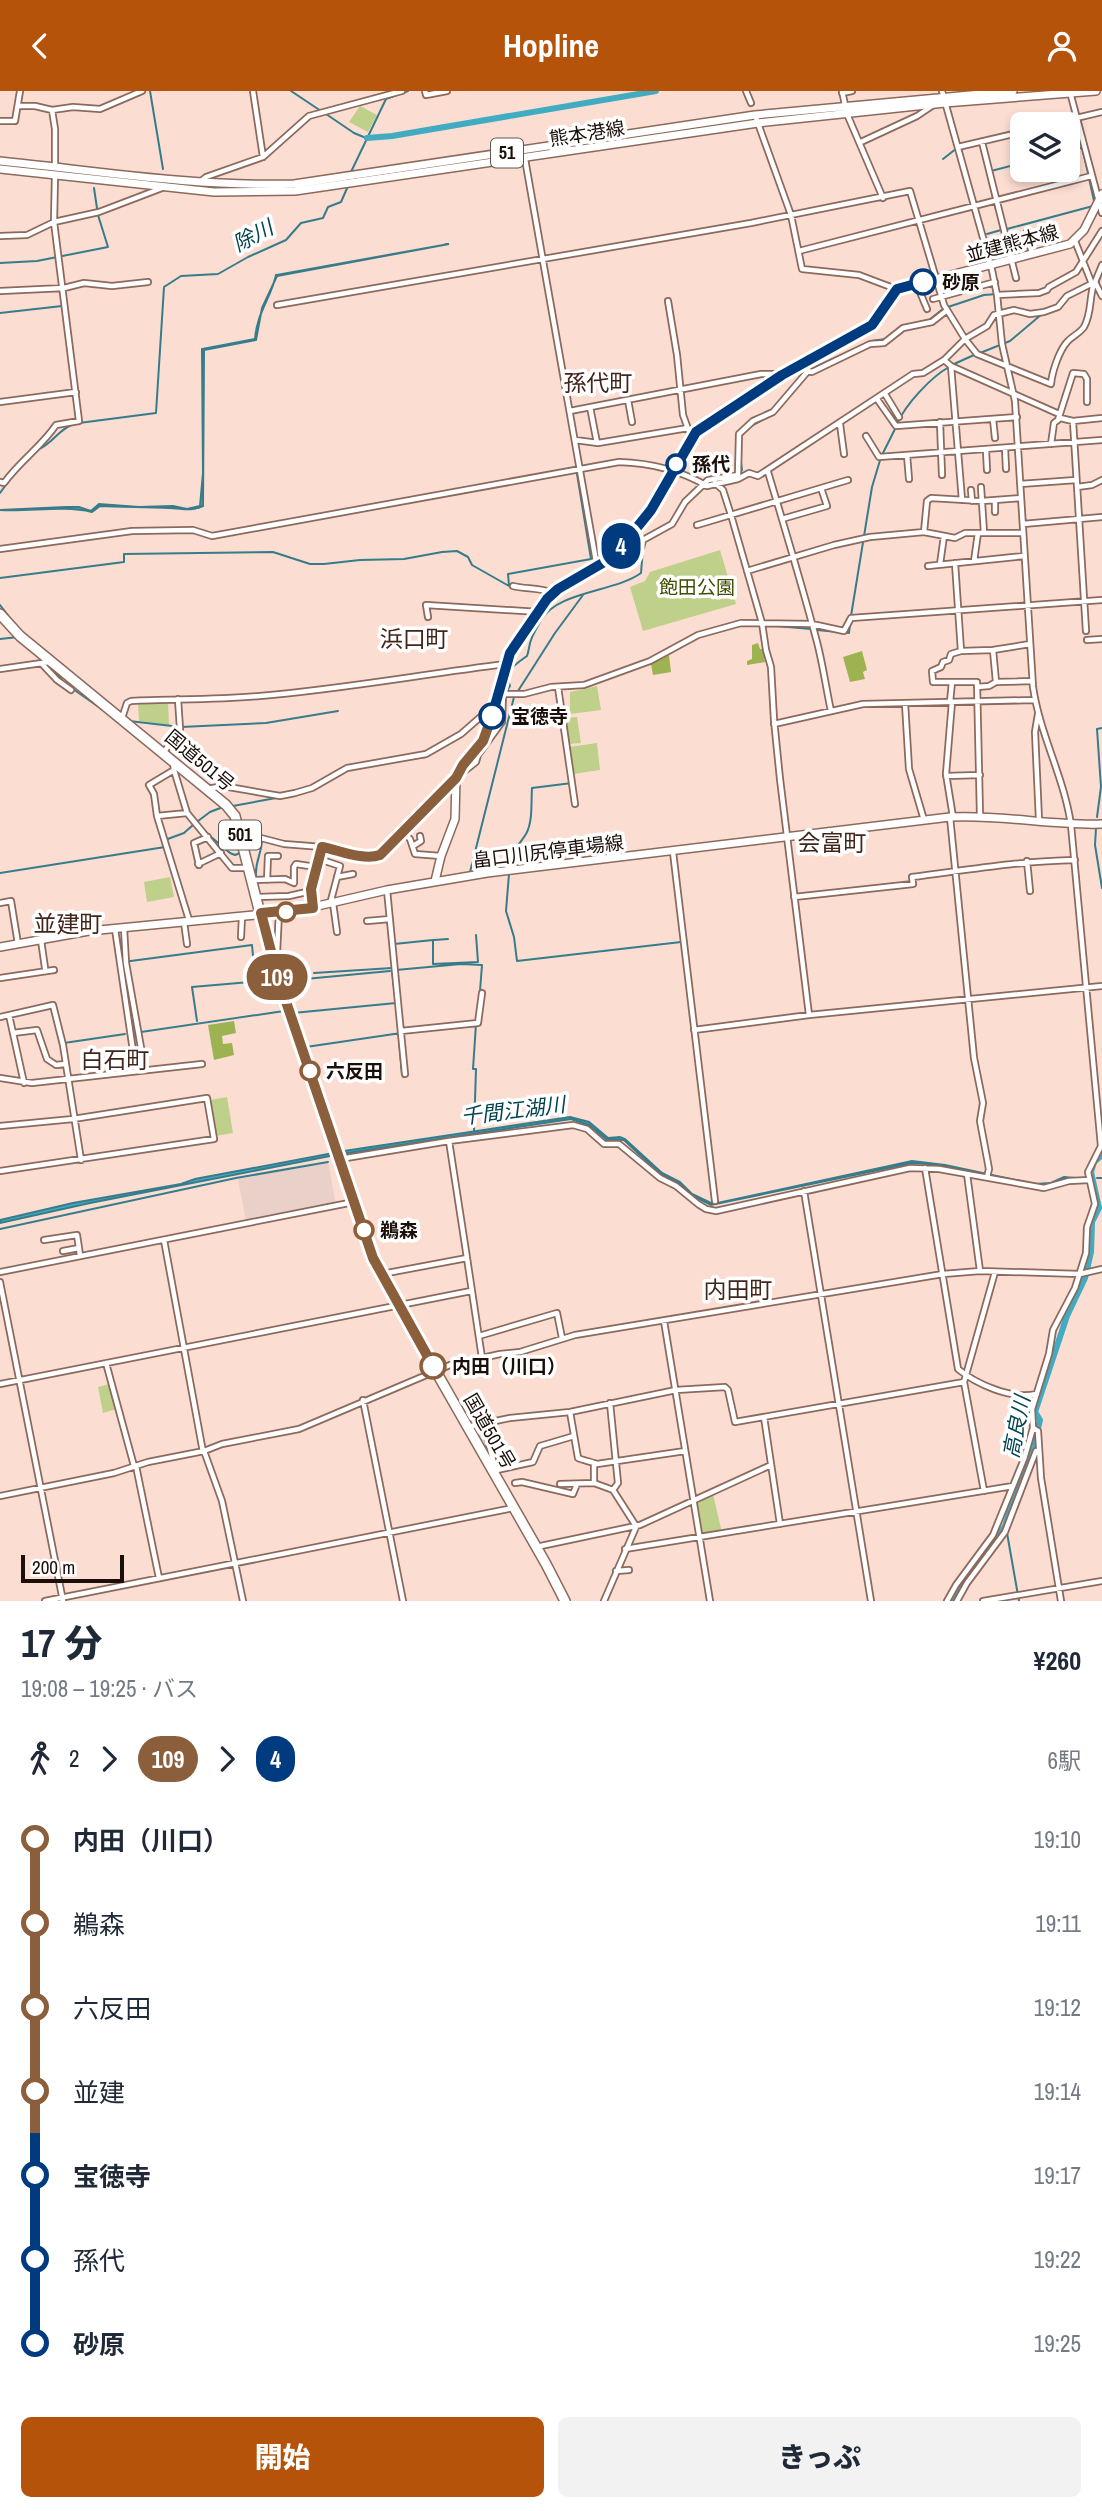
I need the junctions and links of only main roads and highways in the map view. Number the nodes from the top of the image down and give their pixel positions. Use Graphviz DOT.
graph roads {
  1 [pos="1013,91"];
  2 [pos="1096,91"];
  3 [pos="1070,92"];
  4 [pos="944,97"];
  5 [pos="846,110"];
  6 [pos="757,119"];
  7 [pos="638,132"];
  8 [pos="639,141"];
  9 [pos="524,154"];
  10 [pos="0,161"];
  11 [pos="438,167"];
  12 [pos="0,169"];
  13 [pos="55,170"];
  14 [pos="314,185"];
  15 [pos="1102,194"];
  16 [pos="0,614"];
  17 [pos="1102,824"];
  18 [pos="435,881"];
  19 [pos="261,913"];
  20 [pos="0,947"];
  21 [pos="565,1601"];
  1 -- 4 [label="main road, 熊本港線 / 51"];
  2 -- 3 [label="main road, 熊本港線 / 51"];
  3 -- 4 [label="main road, 熊本港線 / 51"];
  4 -- 5 [label="main road, 熊本港線 / 51"];
  4 -- 5 [label="main road, 熊本港線 / 51"];
  5 -- 6 [label="main road, 熊本港線 / 51"];
  6 -- 7 [label="main road, 熊本港線 / 51"];
  6 -- 8 [label="main road, 熊本港線 / 51"];
  7 -- 8 [label="main road"];
  7 -- 9 [label="main road, 熊本港線 / 51"];
  8 -- 9 [label="main road, 熊本港線 / 51"];
  9 -- 11 [label="main road, 熊本港線 / 51"];
  10 -- 13 [label="main road, 熊本港線 / 51"];
  11 -- 14 [label="main road, 熊本港線 / 51"];
  11 -- 14 [label="main road, 熊本港線 / 51"];
  12 -- 13 [label="main road, 熊本港線 / 51"];
  13 -- 14 [label="main road, 熊本港線 / 51"];
  13 -- 14 [label="main road, 熊本港線 / 51"];
  15 -- 18 [label="main road, 並建熊本線"];
  16 -- 19 [label="highway, 国道501号 / 501"];
  17 -- 18 [label="main road, 畠口川尻停車場線"];
  18 -- 19 [label="main road, 畠口川尻停車場線"];
  19 -- 20 [label="main road, 畠口川尻停車場線"];
  19 -- 21 [label="highway, 国道501号 / 501"];
}
